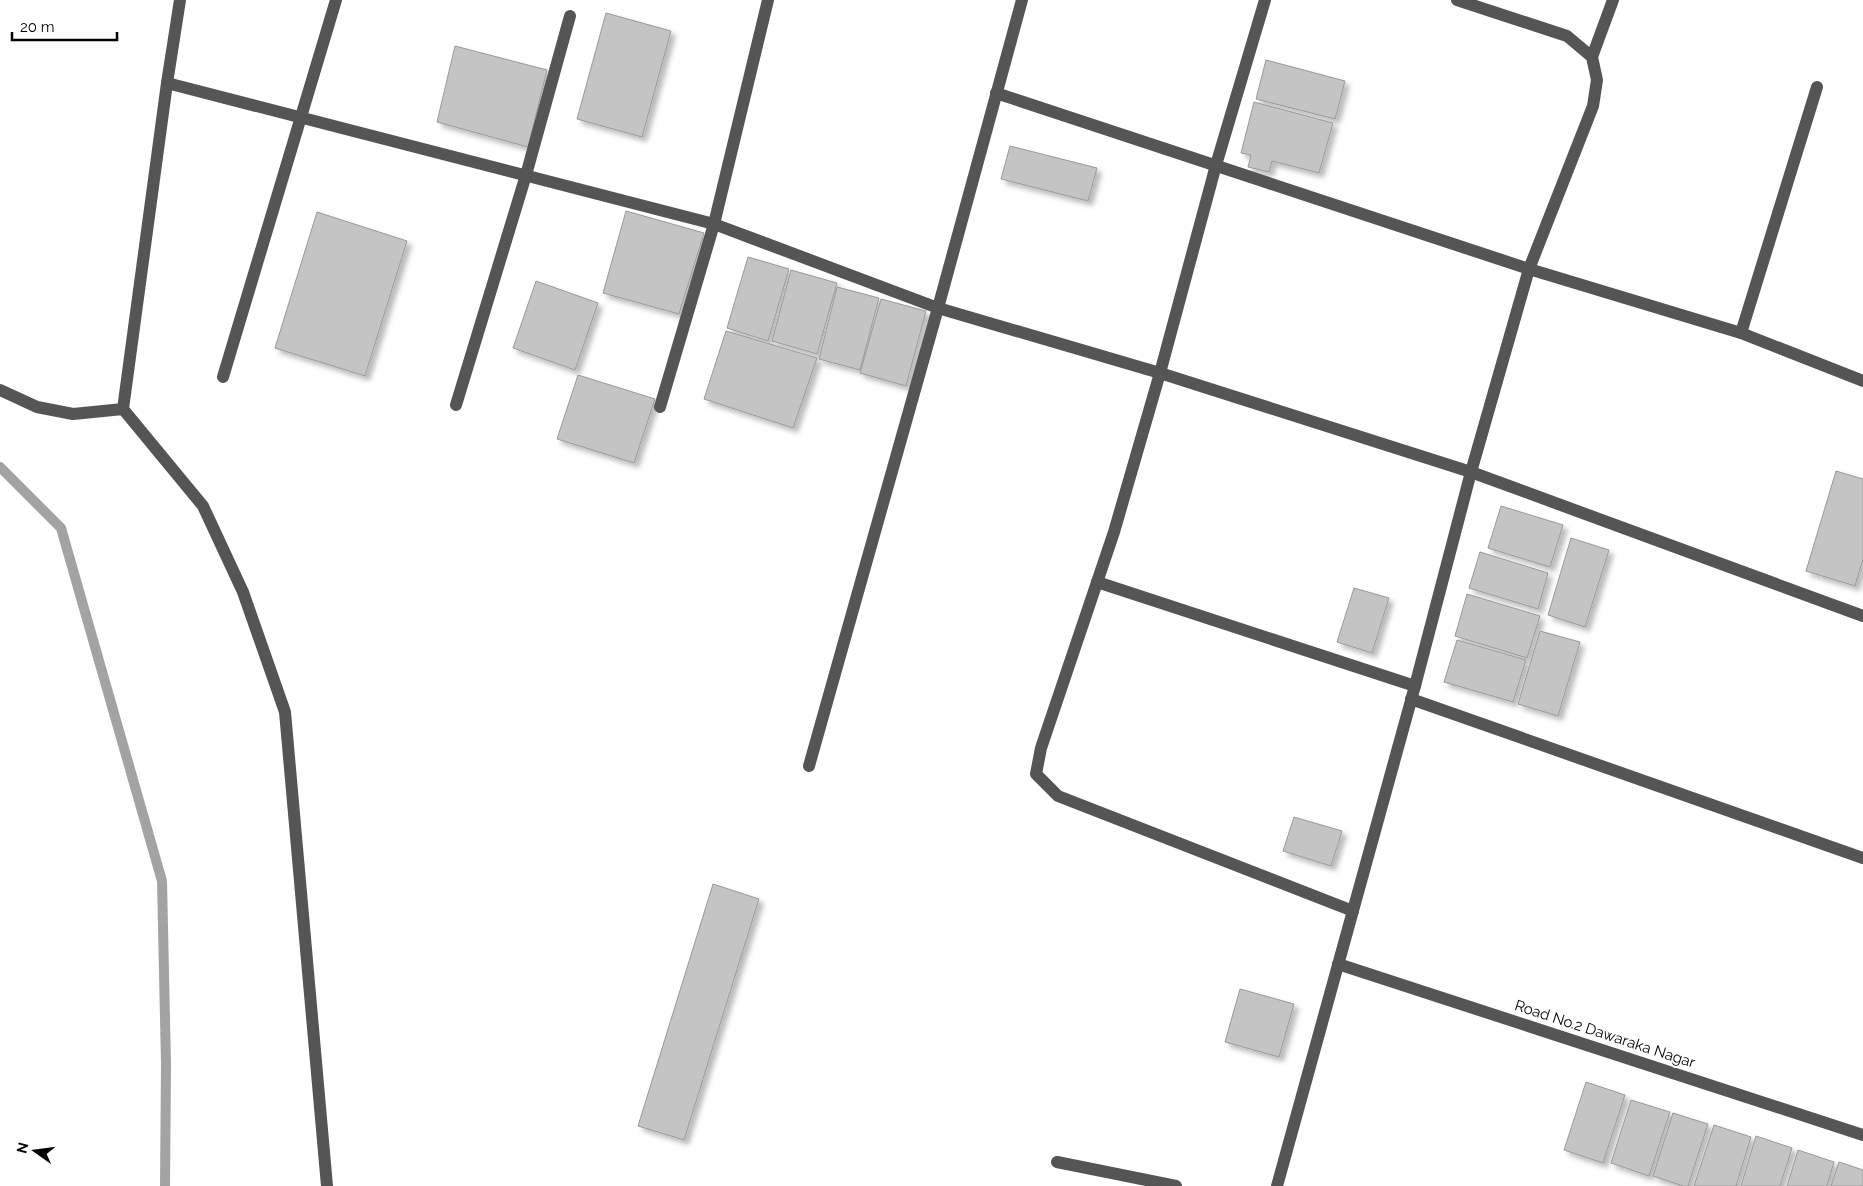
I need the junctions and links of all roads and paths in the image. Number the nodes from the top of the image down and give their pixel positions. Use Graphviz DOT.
graph roads {
  1 [pos="180,0"];
  2 [pos="336,0"];
  3 [pos="768,0"];
  4 [pos="1022,0"];
  5 [pos="1265,0"];
  6 [pos="1457,0"];
  7 [pos="1613,0"];
  8 [pos="570,16"];
  9 [pos="1592,57"];
  10 [pos="167,83"];
  11 [pos="1817,86"];
  12 [pos="996,92"];
  13 [pos="300,118"];
  14 [pos="1216,165"];
  15 [pos="526,175"];
  16 [pos="714,224"];
  17 [pos="1529,269"];
  18 [pos="938,308"];
  19 [pos="1741,333"];
  20 [pos="1160,373"];
  21 [pos="222,377"];
  22 [pos="1863,381"];
  23 [pos="0,390"];
  24 [pos="456,405"];
  25 [pos="660,407"];
  26 [pos="123,409"];
  27 [pos="1471,472"];
  28 [pos="1097,582"];
  29 [pos="1863,616"];
  30 [pos="1414,686"];
  31 [pos="1411,699"];
  32 [pos="809,766"];
  33 [pos="1863,858"];
  34 [pos="1352,910"];
  35 [pos="1338,964"];
  36 [pos="1863,1135"];
  37 [pos="1057,1162"];
  38 [pos="327,1186"];
  39 [pos="1176,1186"];
  40 [pos="1277,1186"];
  1 -- 10 [label="street"];
  2 -- 13 [label="street"];
  3 -- 16 [label="street"];
  4 -- 12 [label="street"];
  5 -- 14 [label="street"];
  6 -- 9 [label="street"];
  7 -- 9 [label="street"];
  8 -- 15 [label="street"];
  9 -- 17 [label="street"];
  10 -- 13 [label="street"];
  10 -- 26 [label="street"];
  11 -- 19 [label="street"];
  12 -- 14 [label="street"];
  12 -- 18 [label="street"];
  13 -- 15 [label="street"];
  13 -- 21 [label="street"];
  14 -- 17 [label="street"];
  14 -- 20 [label="street"];
  15 -- 16 [label="street"];
  15 -- 24 [label="street"];
  16 -- 18 [label="street"];
  16 -- 25 [label="street"];
  17 -- 19 [label="street"];
  17 -- 27 [label="street"];
  18 -- 20 [label="street"];
  18 -- 32 [label="street"];
  19 -- 22 [label="street"];
  20 -- 27 [label="street"];
  20 -- 28 [label="street"];
  23 -- 26 [label="street"];
  26 -- 38 [label="street"];
  27 -- 29 [label="street"];
  27 -- 30 [label="street"];
  28 -- 30 [label="street"];
  28 -- 34 [label="street"];
  30 -- 31 [label="street"];
  31 -- 33 [label="street"];
  31 -- 34 [label="street"];
  34 -- 35 [label="street"];
  35 -- 36 [label="street, Road No.2 Dawaraka Nagar"];
  35 -- 40 [label="street"];
  37 -- 39 [label="street"];
}
